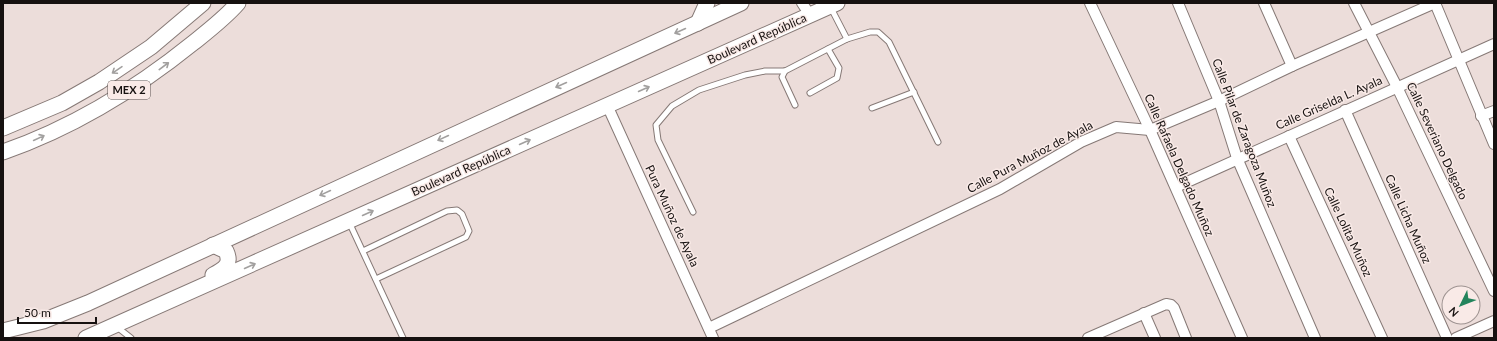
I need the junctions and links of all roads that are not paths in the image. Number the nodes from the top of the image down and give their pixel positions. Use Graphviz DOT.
graph roads {
  1 [pos="203,3"];
  2 [pos="238,3"];
  3 [pos="707,3"];
  4 [pos="741,3"];
  5 [pos="1090,3"];
  6 [pos="1178,3"];
  7 [pos="1264,3"];
  8 [pos="1354,3"];
  9 [pos="1435,3"];
  10 [pos="833,5"];
  11 [pos="806,9"];
  12 [pos="698,23"];
  13 [pos="1369,33"];
  14 [pos="846,39"];
  15 [pos="1494,44"];
  16 [pos="828,49"];
  17 [pos="1458,61"];
  18 [pos="1292,66"];
  19 [pos="785,71"];
  20 [pos="1397,87"];
  21 [pos="914,92"];
  22 [pos="810,93"];
  23 [pos="1219,101"];
  24 [pos="795,105"];
  25 [pos="606,106"];
  26 [pos="872,108"];
  27 [pos="1345,110"];
  28 [pos="1494,111"];
  29 [pos="1481,116"];
  30 [pos="3,128"];
  31 [pos="1150,130"];
  32 [pos="1289,136"];
  33 [pos="938,142"];
  34 [pos="1494,144"];
  35 [pos="3,152"];
  36 [pos="1237,158"];
  37 [pos="1176,187"];
  38 [pos="694,212"];
  39 [pos="349,221"];
  40 [pos="213,245"];
  41 [pos="363,252"];
  42 [pos="376,279"];
  43 [pos="1494,291"];
  44 [pos="88,303"];
  45 [pos="153,307"];
  46 [pos="1144,313"];
  47 [pos="1494,321"];
  48 [pos="115,326"];
  49 [pos="709,328"];
  50 [pos="3,331"];
  51 [pos="12,338"];
  52 [pos="86,338"];
  53 [pos="131,338"];
  54 [pos="403,338"];
  55 [pos="713,338"];
  56 [pos="1088,338"];
  57 [pos="1155,338"];
  58 [pos="1186,338"];
  59 [pos="1242,338"];
  60 [pos="1314,338"];
  61 [pos="1382,338"];
  62 [pos="1447,338"];
  63 [pos="1456,338"];
  1 -- 30 [label="main road, MEX 2, one-way"];
  35 -- 2 [label="main road, MEX 2, one-way"];
  3 -- 12 [label="main road"];
  4 -- 12 [label="main road"];
  5 -- 31 [label="street, Calle Rafaela Delgado Muñoz"];
  6 -- 23 [label="street, Calle Pilar de Zaragoza Muñoz"];
  7 -- 18 [label="street"];
  8 -- 13 [label="street, Calle Severiano Delgado"];
  9 -- 13 [label="street, Calle Pura Muñoz de Ayala"];
  9 -- 17 [label="street"];
  10 -- 11 [label="main road, Boulevard República"];
  10 -- 14 [label="lane"];
  25 -- 11 [label="main road, Boulevard República, one-way"];
  12 -- 40 [label="main road, one-way"];
  13 -- 18 [label="street, Calle Pura Muñoz de Ayala"];
  13 -- 20 [label="street, Calle Severiano Delgado"];
  14 -- 16 [label="lane"];
  14 -- 21 [label="lane"];
  15 -- 17 [label="street, Calle Griselda L. Ayala"];
  16 -- 19 [label="lane"];
  16 -- 22 [label="lane"];
  17 -- 20 [label="street, Calle Griselda L. Ayala"];
  17 -- 29 [label="street"];
  18 -- 23 [label="street, Calle Pura Muñoz de Ayala"];
  19 -- 24 [label="lane"];
  19 -- 38 [label="lane"];
  20 -- 27 [label="street, Calle Griselda L. Ayala"];
  20 -- 43 [label="street, Calle Severiano Delgado"];
  21 -- 26 [label="lane"];
  21 -- 33 [label="lane"];
  23 -- 31 [label="street, Calle Pura Muñoz de Ayala"];
  23 -- 36 [label="street, Calle Pilar de Zaragoza Muñoz"];
  39 -- 25 [label="main road, Boulevard República, one-way"];
  25 -- 49 [label="street, Pura Muñoz de Ayala"];
  27 -- 32 [label="street, Calle Griselda L. Ayala"];
  27 -- 62 [label="street, Calle Licha Muñoz"];
  28 -- 29 [label="street"];
  29 -- 34 [label="street"];
  31 -- 37 [label="street, Calle Rafaela Delgado Muñoz"];
  31 -- 49 [label="street, Calle Pura Muñoz de Ayala"];
  32 -- 36 [label="street, Calle Griselda L. Ayala"];
  32 -- 61 [label="street, Calle Lolita Muñoz"];
  36 -- 37 [label="street, Calle Griselda L. Ayala"];
  36 -- 60 [label="street, Calle Pilar de Zaragoza Muñoz"];
  37 -- 59 [label="street, Calle Rafaela Delgado Muñoz"];
  39 -- 41 [label="lane"];
  45 -- 39 [label="main road, Boulevard República, one-way"];
  40 -- 44 [label="main road"];
  40 -- 45 [label="main road"];
  41 -- 42 [label="lane"];
  41 -- 42 [label="lane"];
  42 -- 54 [label="lane"];
  44 -- 50 [label="main road"];
  44 -- 51 [label="main road"];
  45 -- 48 [label="main road, Boulevard República"];
  46 -- 56 [label="street"];
  46 -- 57 [label="street"];
  46 -- 58 [label="street"];
  47 -- 63 [label="street"];
  48 -- 52 [label="main road, Boulevard República"];
  48 -- 53 [label="lane"];
  49 -- 55 [label="street, Pura Muñoz de Ayala"];
}
